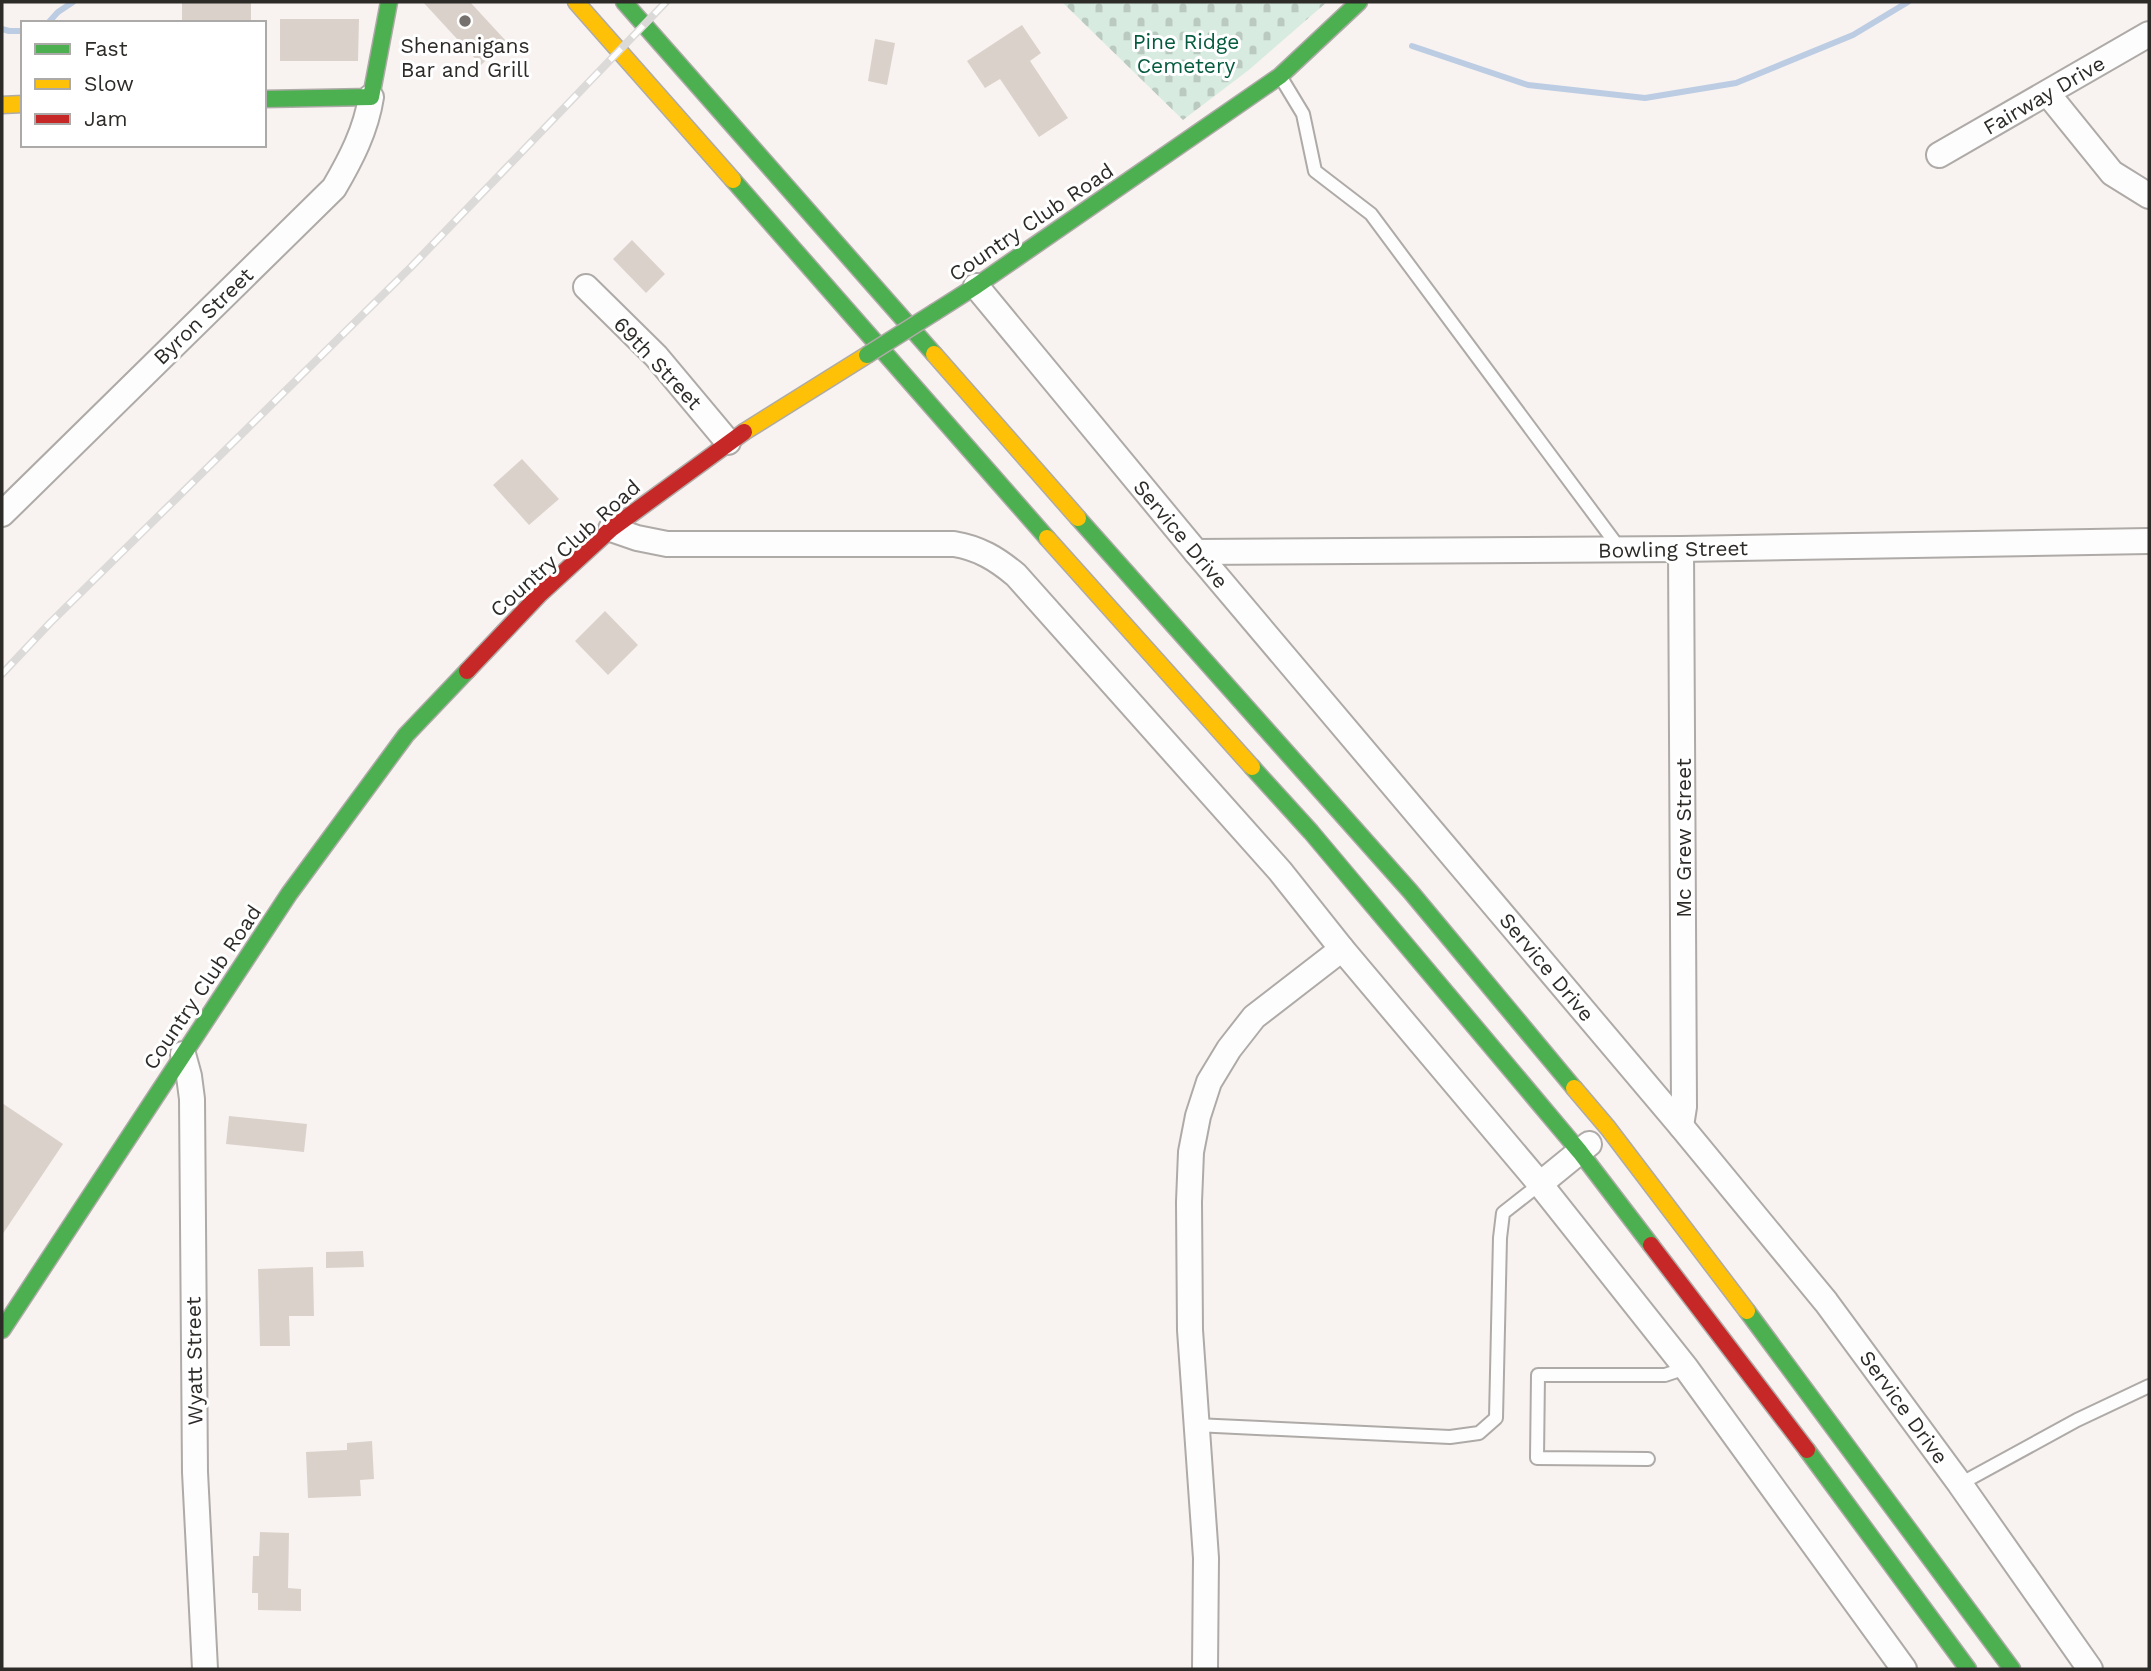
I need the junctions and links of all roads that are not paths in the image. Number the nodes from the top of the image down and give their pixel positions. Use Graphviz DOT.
graph roads {
  1 [pos="388,2"];
  2 [pos="576,2"];
  3 [pos="624,2"];
  4 [pos="1359,2"];
  5 [pos="2149,34"];
  6 [pos="1280,76"];
  7 [pos="2048,94"];
  8 [pos="371,97"];
  9 [pos="266,99"];
  10 [pos="21,104"];
  11 [pos="2,105"];
  12 [pos="1938,155"];
  13 [pos="2149,196"];
  14 [pos="976,286"];
  15 [pos="586,287"];
  16 [pos="728,442"];
  17 [pos="2,514"];
  18 [pos="611,529"];
  19 [pos="2149,541"];
  20 [pos="1681,549"];
  21 [pos="1620,550"];
  22 [pos="1196,552"];
  23 [pos="1342,949"];
  24 [pos="183,1054"];
  25 [pos="1681,1126"];
  26 [pos="1608,1128"];
  27 [pos="1580,1152"];
  28 [pos="1540,1184"];
  29 [pos="2,1329"];
  30 [pos="1686,1368"];
  31 [pos="2149,1387"];
  32 [pos="1195,1425"];
  33 [pos="1648,1459"];
  34 [pos="1960,1484"];
  35 [pos="205,1669"];
  36 [pos="1205,1669"];
  37 [pos="1904,1669"];
  38 [pos="1968,1669"];
  39 [pos="2012,1669"];
  40 [pos="2090,1669"];
  1 -- 8 [label="main road"];
  2 -- 27 [label="main road"];
  3 -- 26 [label="main road"];
  4 -- 6 [label="main road, Country Club Road"];
  5 -- 7 [label="street, Fairway Drive"];
  6 -- 14 [label="main road, Country Club Road"];
  6 -- 21 [label="lane"];
  7 -- 12 [label="street, Fairway Drive"];
  7 -- 13 [label="street"];
  8 -- 9 [label="main road"];
  8 -- 17 [label="street, Byron Street"];
  10 -- 11 [label="main road"];
  14 -- 16 [label="main road, Country Club Road, bridge"];
  14 -- 22 [label="street, Service Drive"];
  15 -- 16 [label="street, 69th Street"];
  16 -- 18 [label="main road, Country Club Road"];
  18 -- 23 [label="street"];
  18 -- 24 [label="main road, Country Club Road"];
  19 -- 20 [label="street, Bowling Street"];
  20 -- 21 [label="street, Bowling Street"];
  20 -- 25 [label="street, Mc Grew Street"];
  21 -- 22 [label="street, Bowling Street"];
  22 -- 25 [label="street, Service Drive"];
  23 -- 28 [label="street"];
  23 -- 32 [label="street"];
  24 -- 29 [label="main road, Country Club Road"];
  24 -- 35 [label="street, Wyatt Street"];
  25 -- 34 [label="street, Service Drive"];
  26 -- 27 [label="street"];
  26 -- 39 [label="main road"];
  27 -- 28 [label="street"];
  27 -- 38 [label="main road"];
  28 -- 30 [label="street"];
  28 -- 32 [label="lane"];
  30 -- 33 [label="lane"];
  30 -- 37 [label="street"];
  31 -- 34 [label="lane"];
  32 -- 36 [label="street"];
  34 -- 40 [label="street, Service Drive"];
}
